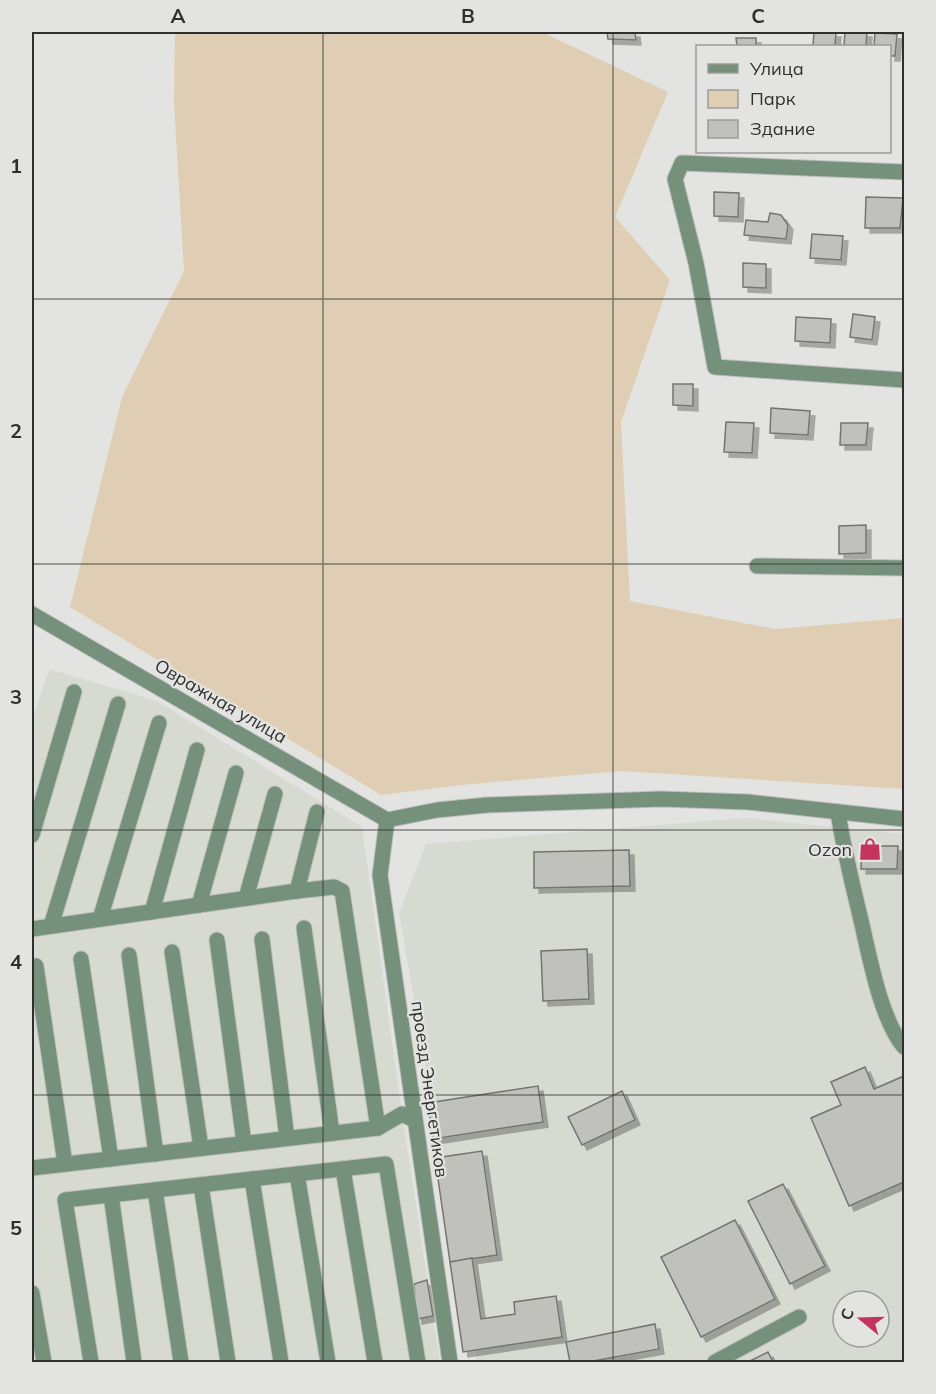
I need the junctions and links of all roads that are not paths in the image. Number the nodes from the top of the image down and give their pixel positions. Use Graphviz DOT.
graph roads {
  1 [pos="904,172"];
  2 [pos="904,380"];
  3 [pos="757,566"];
  4 [pos="904,568"];
  5 [pos="33,617"];
  6 [pos="74,692"];
  7 [pos="118,704"];
  8 [pos="159,723"];
  9 [pos="197,750"];
  10 [pos="236,773"];
  11 [pos="275,794"];
  12 [pos="317,812"];
  13 [pos="838,812"];
  14 [pos="904,819"];
  15 [pos="387,820"];
  16 [pos="32,836"];
  17 [pos="297,891"];
  18 [pos="246,898"];
  19 [pos="199,905"];
  20 [pos="152,912"];
  21 [pos="100,919"];
  22 [pos="51,926"];
  23 [pos="304,928"];
  24 [pos="32,929"];
  25 [pos="262,939"];
  26 [pos="217,940"];
  27 [pos="172,952"];
  28 [pos="129,954"];
  29 [pos="81,959"];
  30 [pos="36,966"];
  31 [pos="904,1047"];
  32 [pos="414,1120"];
  33 [pos="378,1128"];
  34 [pos="332,1133"];
  35 [pos="287,1138"];
  36 [pos="244,1143"];
  37 [pos="201,1148"];
  38 [pos="156,1154"];
  39 [pos="111,1159"];
  40 [pos="65,1164"];
  41 [pos="32,1168"];
  42 [pos="343,1169"];
  43 [pos="297,1174"];
  44 [pos="252,1179"];
  45 [pos="201,1185"];
  46 [pos="155,1190"];
  47 [pos="111,1195"];
  48 [pos="32,1293"];
  49 [pos="799,1317"];
  50 [pos="44,1362"];
  51 [pos="91,1362"];
  52 [pos="134,1362"];
  53 [pos="181,1362"];
  54 [pos="228,1362"];
  55 [pos="281,1362"];
  56 [pos="328,1362"];
  57 [pos="375,1362"];
  58 [pos="418,1362"];
  59 [pos="450,1362"];
  60 [pos="715,1362"];
  1 -- 2 [label="street"];
  3 -- 4 [label="street"];
  5 -- 15 [label="street, Овражная улица"];
  6 -- 16 [label="street"];
  7 -- 22 [label="street"];
  8 -- 21 [label="street"];
  9 -- 20 [label="street"];
  10 -- 19 [label="street"];
  11 -- 18 [label="street"];
  12 -- 17 [label="street"];
  13 -- 14 [label="street"];
  13 -- 15 [label="street"];
  13 -- 31 [label="street"];
  15 -- 32 [label="street, проезд Энергетиков"];
  17 -- 18 [label="street"];
  17 -- 33 [label="street"];
  18 -- 19 [label="street"];
  19 -- 20 [label="street"];
  20 -- 21 [label="street"];
  21 -- 22 [label="street"];
  22 -- 24 [label="street"];
  23 -- 34 [label="street"];
  25 -- 35 [label="street"];
  26 -- 36 [label="street"];
  27 -- 37 [label="street"];
  28 -- 38 [label="street"];
  29 -- 39 [label="street"];
  30 -- 40 [label="street"];
  32 -- 33 [label="street"];
  32 -- 59 [label="street, проезд Энергетиков"];
  33 -- 34 [label="street"];
  34 -- 35 [label="street"];
  35 -- 36 [label="street"];
  36 -- 37 [label="street"];
  37 -- 38 [label="street"];
  38 -- 39 [label="street"];
  39 -- 40 [label="street"];
  40 -- 41 [label="street"];
  42 -- 43 [label="street"];
  42 -- 57 [label="street"];
  42 -- 58 [label="street"];
  43 -- 44 [label="street"];
  43 -- 56 [label="street"];
  44 -- 45 [label="street"];
  44 -- 55 [label="street"];
  45 -- 46 [label="street"];
  45 -- 54 [label="street"];
  46 -- 47 [label="street"];
  46 -- 53 [label="street"];
  47 -- 51 [label="street"];
  47 -- 52 [label="street"];
  48 -- 50 [label="street"];
  49 -- 60 [label="street"];
}
